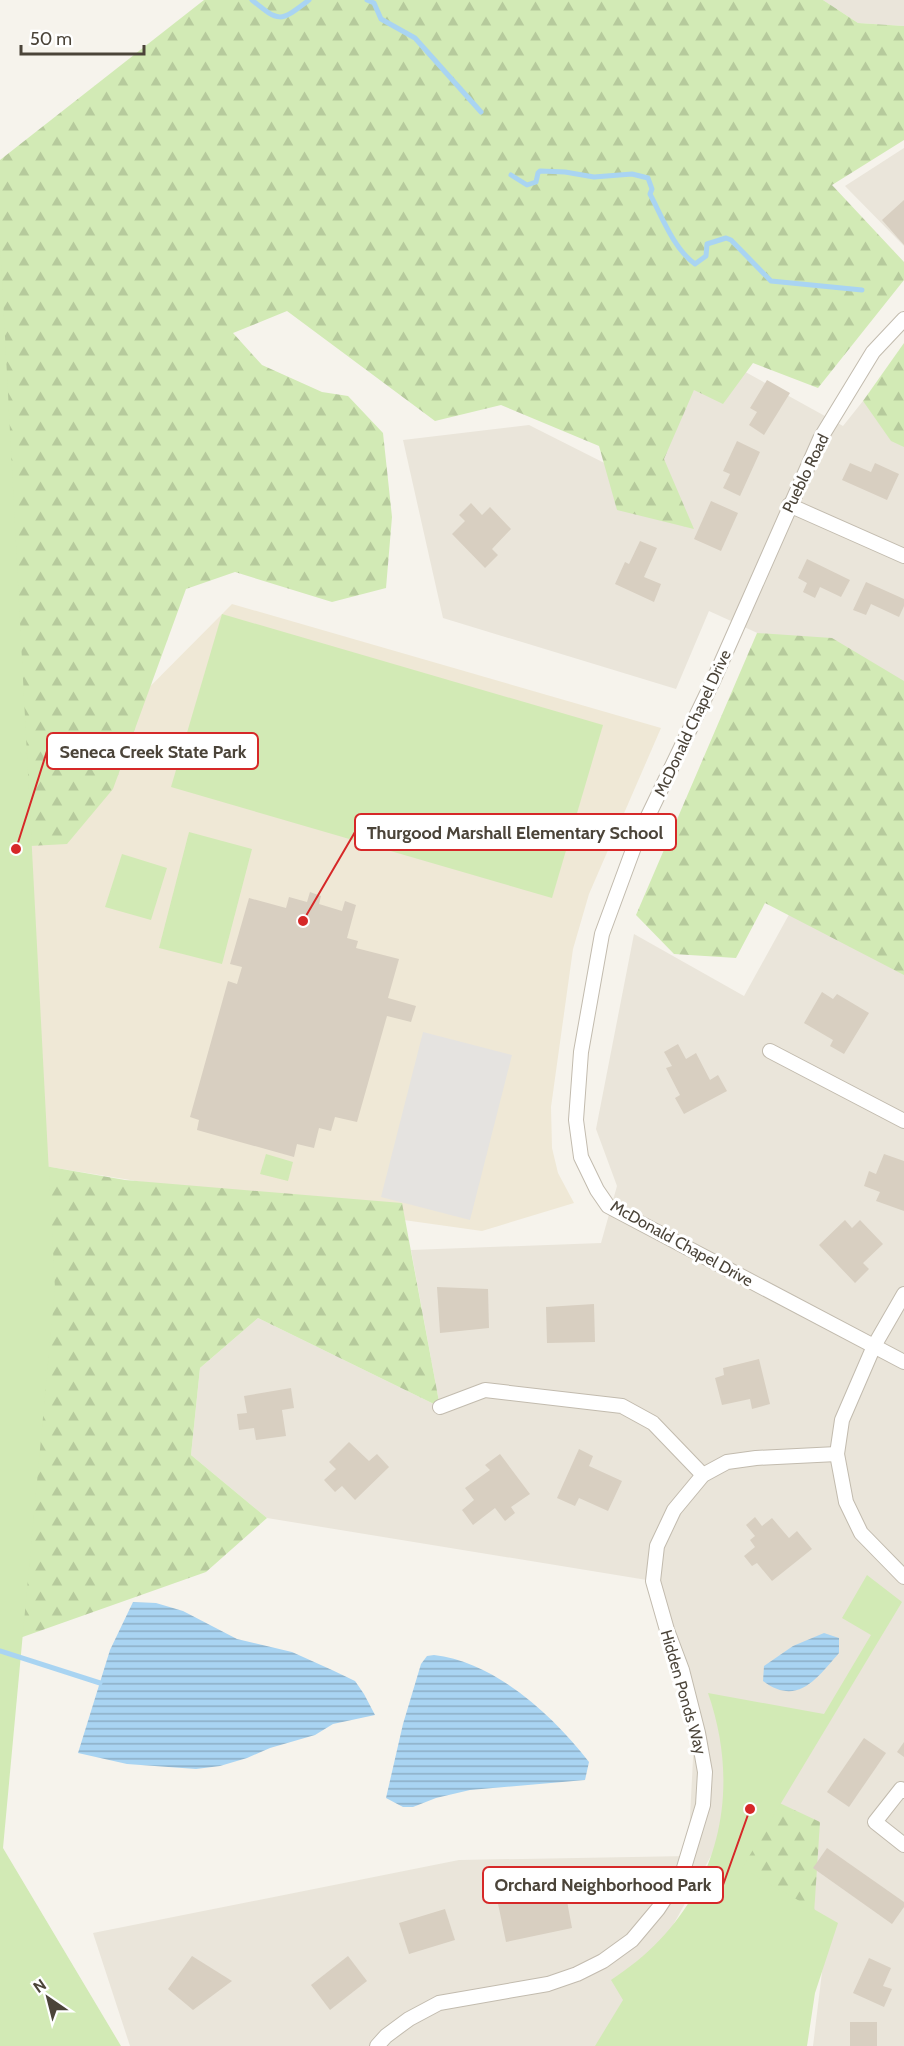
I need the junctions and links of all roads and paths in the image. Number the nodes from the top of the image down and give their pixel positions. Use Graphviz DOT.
graph roads {
  1 [pos="904,319"];
  2 [pos="789,505"];
  3 [pos="904,556"];
  4 [pos="731,641"];
  5 [pos="770,1050"];
  6 [pos="904,1121"];
  7 [pos="904,1294"];
  8 [pos="874,1346"];
  9 [pos="904,1362"];
  10 [pos="440,1407"];
  11 [pos="837,1454"];
  12 [pos="704,1475"];
  13 [pos="904,1577"];
  14 [pos="904,1791"];
  15 [pos="904,1845"];
  16 [pos="377,2046"];
  1 -- 2 [label="street, Pueblo Road"];
  2 -- 3 [label="street"];
  2 -- 4 [label="street, Pueblo Road"];
  4 -- 8 [label="street, McDonald Chapel Drive"];
  5 -- 6 [label="street"];
  7 -- 8 [label="street"];
  8 -- 9 [label="street, McDonald Chapel Drive"];
  8 -- 11 [label="street"];
  10 -- 12 [label="street"];
  11 -- 12 [label="street, Hidden Ponds Way"];
  11 -- 13 [label="street"];
  12 -- 16 [label="street, Hidden Ponds Way"];
  14 -- 15 [label="street"];
}
